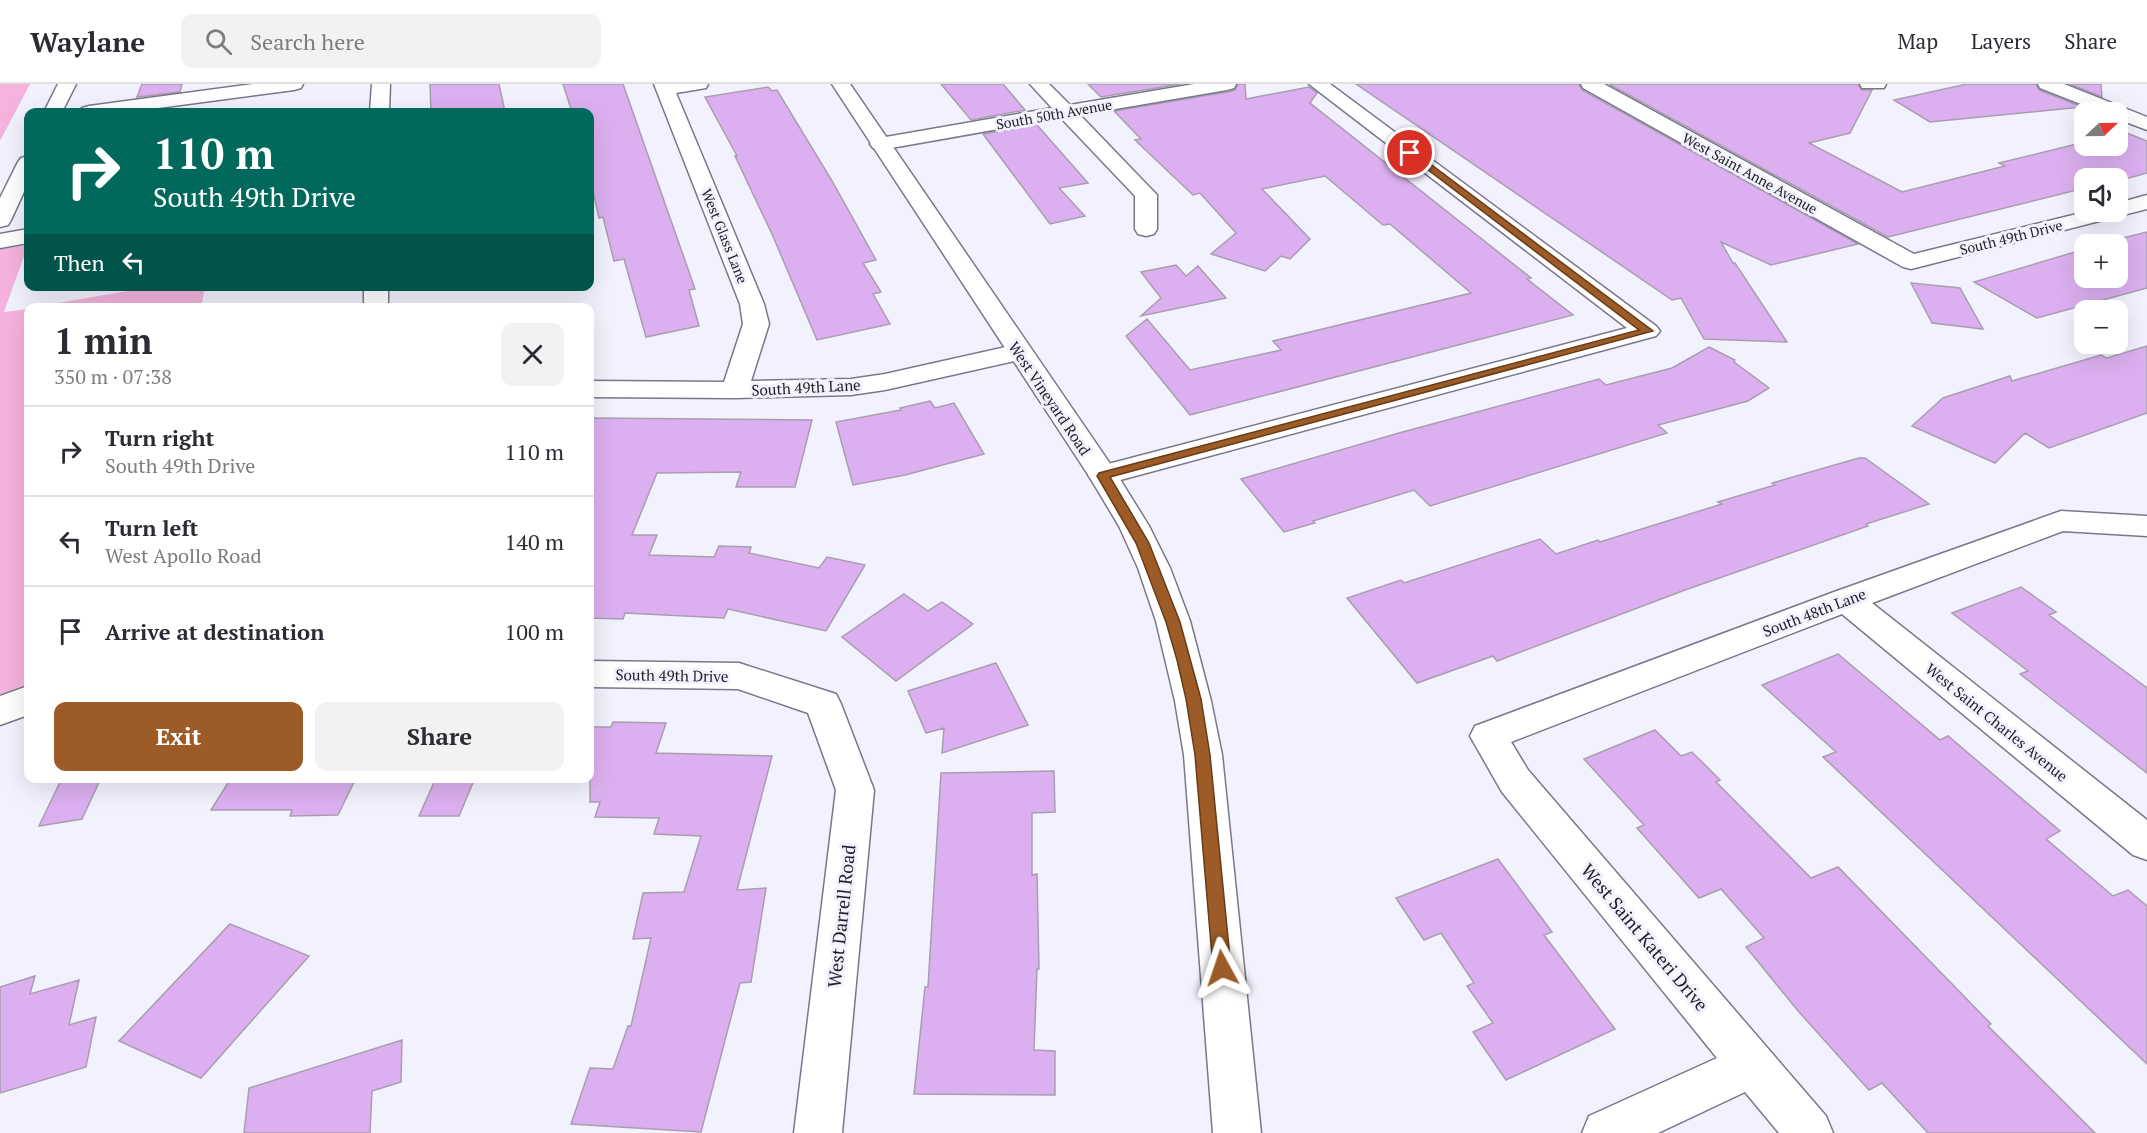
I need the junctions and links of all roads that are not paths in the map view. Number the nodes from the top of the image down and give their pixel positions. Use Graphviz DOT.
graph roads {
  1 [pos="67,84"];
  2 [pos="294,84"];
  3 [pos="381,84"];
  4 [pos="699,84"];
  5 [pos="842,84"];
  6 [pos="1039,84"];
  7 [pos="1227,84"];
  8 [pos="1318,84"];
  9 [pos="1590,84"];
  10 [pos="2047,84"];
  11 [pos="664,87"];
  12 [pos="2092,102"];
  13 [pos="55,108"];
  14 [pos="118,108"];
  15 [pos="380,108"];
  16 [pos="2147,110"];
  17 [pos="1065,111"];
  18 [pos="2128,114"];
  19 [pos="2128,116"];
  20 [pos="2147,124"];
  21 [pos="880,144"];
  22 [pos="24,170"];
  23 [pos="2147,202"];
  24 [pos="2128,207"];
  25 [pos="0,220"];
  26 [pos="2074,221"];
  27 [pos="1146,229"];
  28 [pos="24,237"];
  29 [pos="0,241"];
  30 [pos="1911,262"];
  31 [pos="1019,352"];
  32 [pos="594,389"];
  33 [pos="735,390"];
  34 [pos="1103,476"];
  35 [pos="2147,526"];
  36 [pos="1846,600"];
  37 [pos="594,674"];
  38 [pos="24,702"];
  39 [pos="823,704"];
  40 [pos="0,711"];
  41 [pos="1488,736"];
  42 [pos="2147,843"];
  43 [pos="1752,1065"];
  44 [pos="818,1133"];
  45 [pos="1237,1133"];
  46 [pos="1606,1133"];
  47 [pos="1809,1133"];
  1 -- 13 [label="street"];
  2 -- 14 [label="street"];
  3 -- 15 [label="street"];
  4 -- 11 [label="street"];
  5 -- 21 [label="street, West Vineyard Road"];
  6 -- 17 [label="street"];
  7 -- 17 [label="street, South 50th Avenue"];
  8 -- 34 [label="street"];
  9 -- 30 [label="street, West Saint Anne Avenue"];
  10 -- 12 [label="street"];
  11 -- 33 [label="street, West Glass Lane"];
  16 -- 18 [label="street"];
  17 -- 21 [label="street, South 50th Avenue"];
  17 -- 27 [label="street"];
  19 -- 20 [label="street"];
  21 -- 31 [label="street, West Vineyard Road"];
  22 -- 25 [label="street"];
  23 -- 24 [label="street"];
  26 -- 30 [label="street, South 49th Drive"];
  28 -- 29 [label="street"];
  31 -- 33 [label="street, South 49th Lane"];
  31 -- 34 [label="street, West Vineyard Road"];
  32 -- 33 [label="street, South 49th Lane"];
  34 -- 45 [label="street, West Vineyard Road"];
  35 -- 36 [label="street, South 48th Lane"];
  36 -- 41 [label="street, South 48th Lane"];
  36 -- 42 [label="street, West Saint Charles Avenue"];
  37 -- 39 [label="street, South 49th Drive"];
  38 -- 40 [label="street"];
  39 -- 44 [label="street, West Darrell Road"];
  41 -- 43 [label="street, West Saint Kateri Drive"];
  43 -- 46 [label="street"];
  43 -- 47 [label="street, West Saint Kateri Drive"];
}
